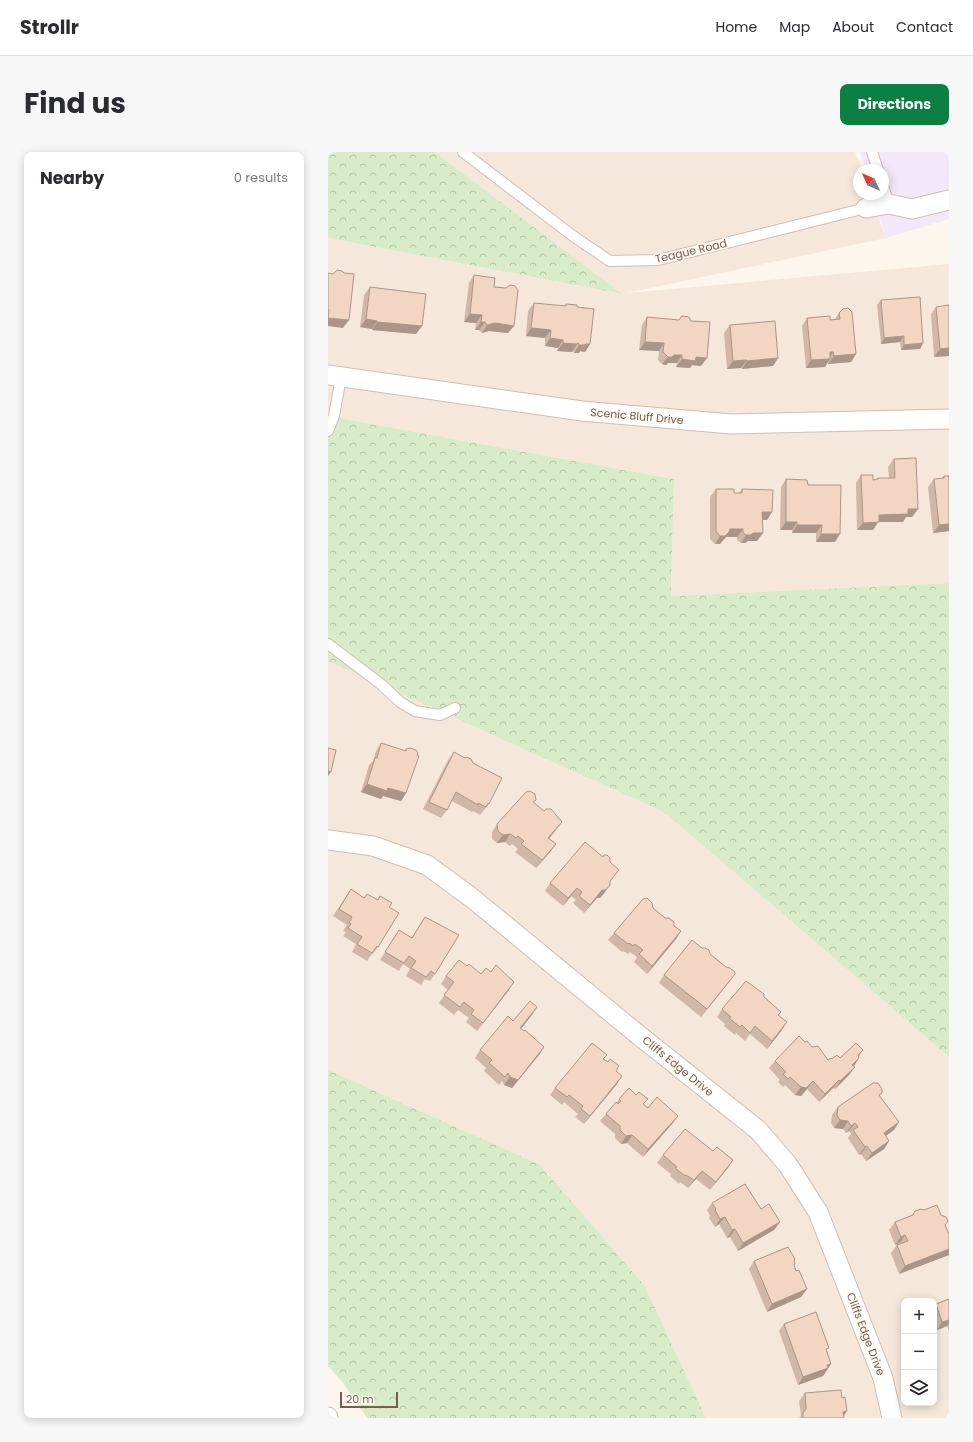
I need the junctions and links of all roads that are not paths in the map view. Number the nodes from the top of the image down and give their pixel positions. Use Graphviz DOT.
graph roads {
  1 [pos="462,152"];
  2 [pos="872,152"];
  3 [pos="876,164"];
  4 [pos="888,200"];
  5 [pos="949,200"];
  6 [pos="889,204"];
  7 [pos="866,208"];
  8 [pos="334,376"];
  9 [pos="949,419"];
  10 [pos="328,431"];
  11 [pos="328,644"];
  12 [pos="455,708"];
  13 [pos="328,840"];
  14 [pos="892,1418"];
  1 -- 7 [label="lane, Teague Road"];
  2 -- 3 [label="lane"];
  4 -- 6 [label="lane"];
  5 -- 6 [label="street, Teague Road"];
  6 -- 7 [label="street, Teague Road"];
  8 -- 9 [label="street, Scenic Bluff Drive"];
  8 -- 10 [label="lane"];
  11 -- 12 [label="lane"];
  13 -- 14 [label="street, Cliffs Edge Drive"];
}
